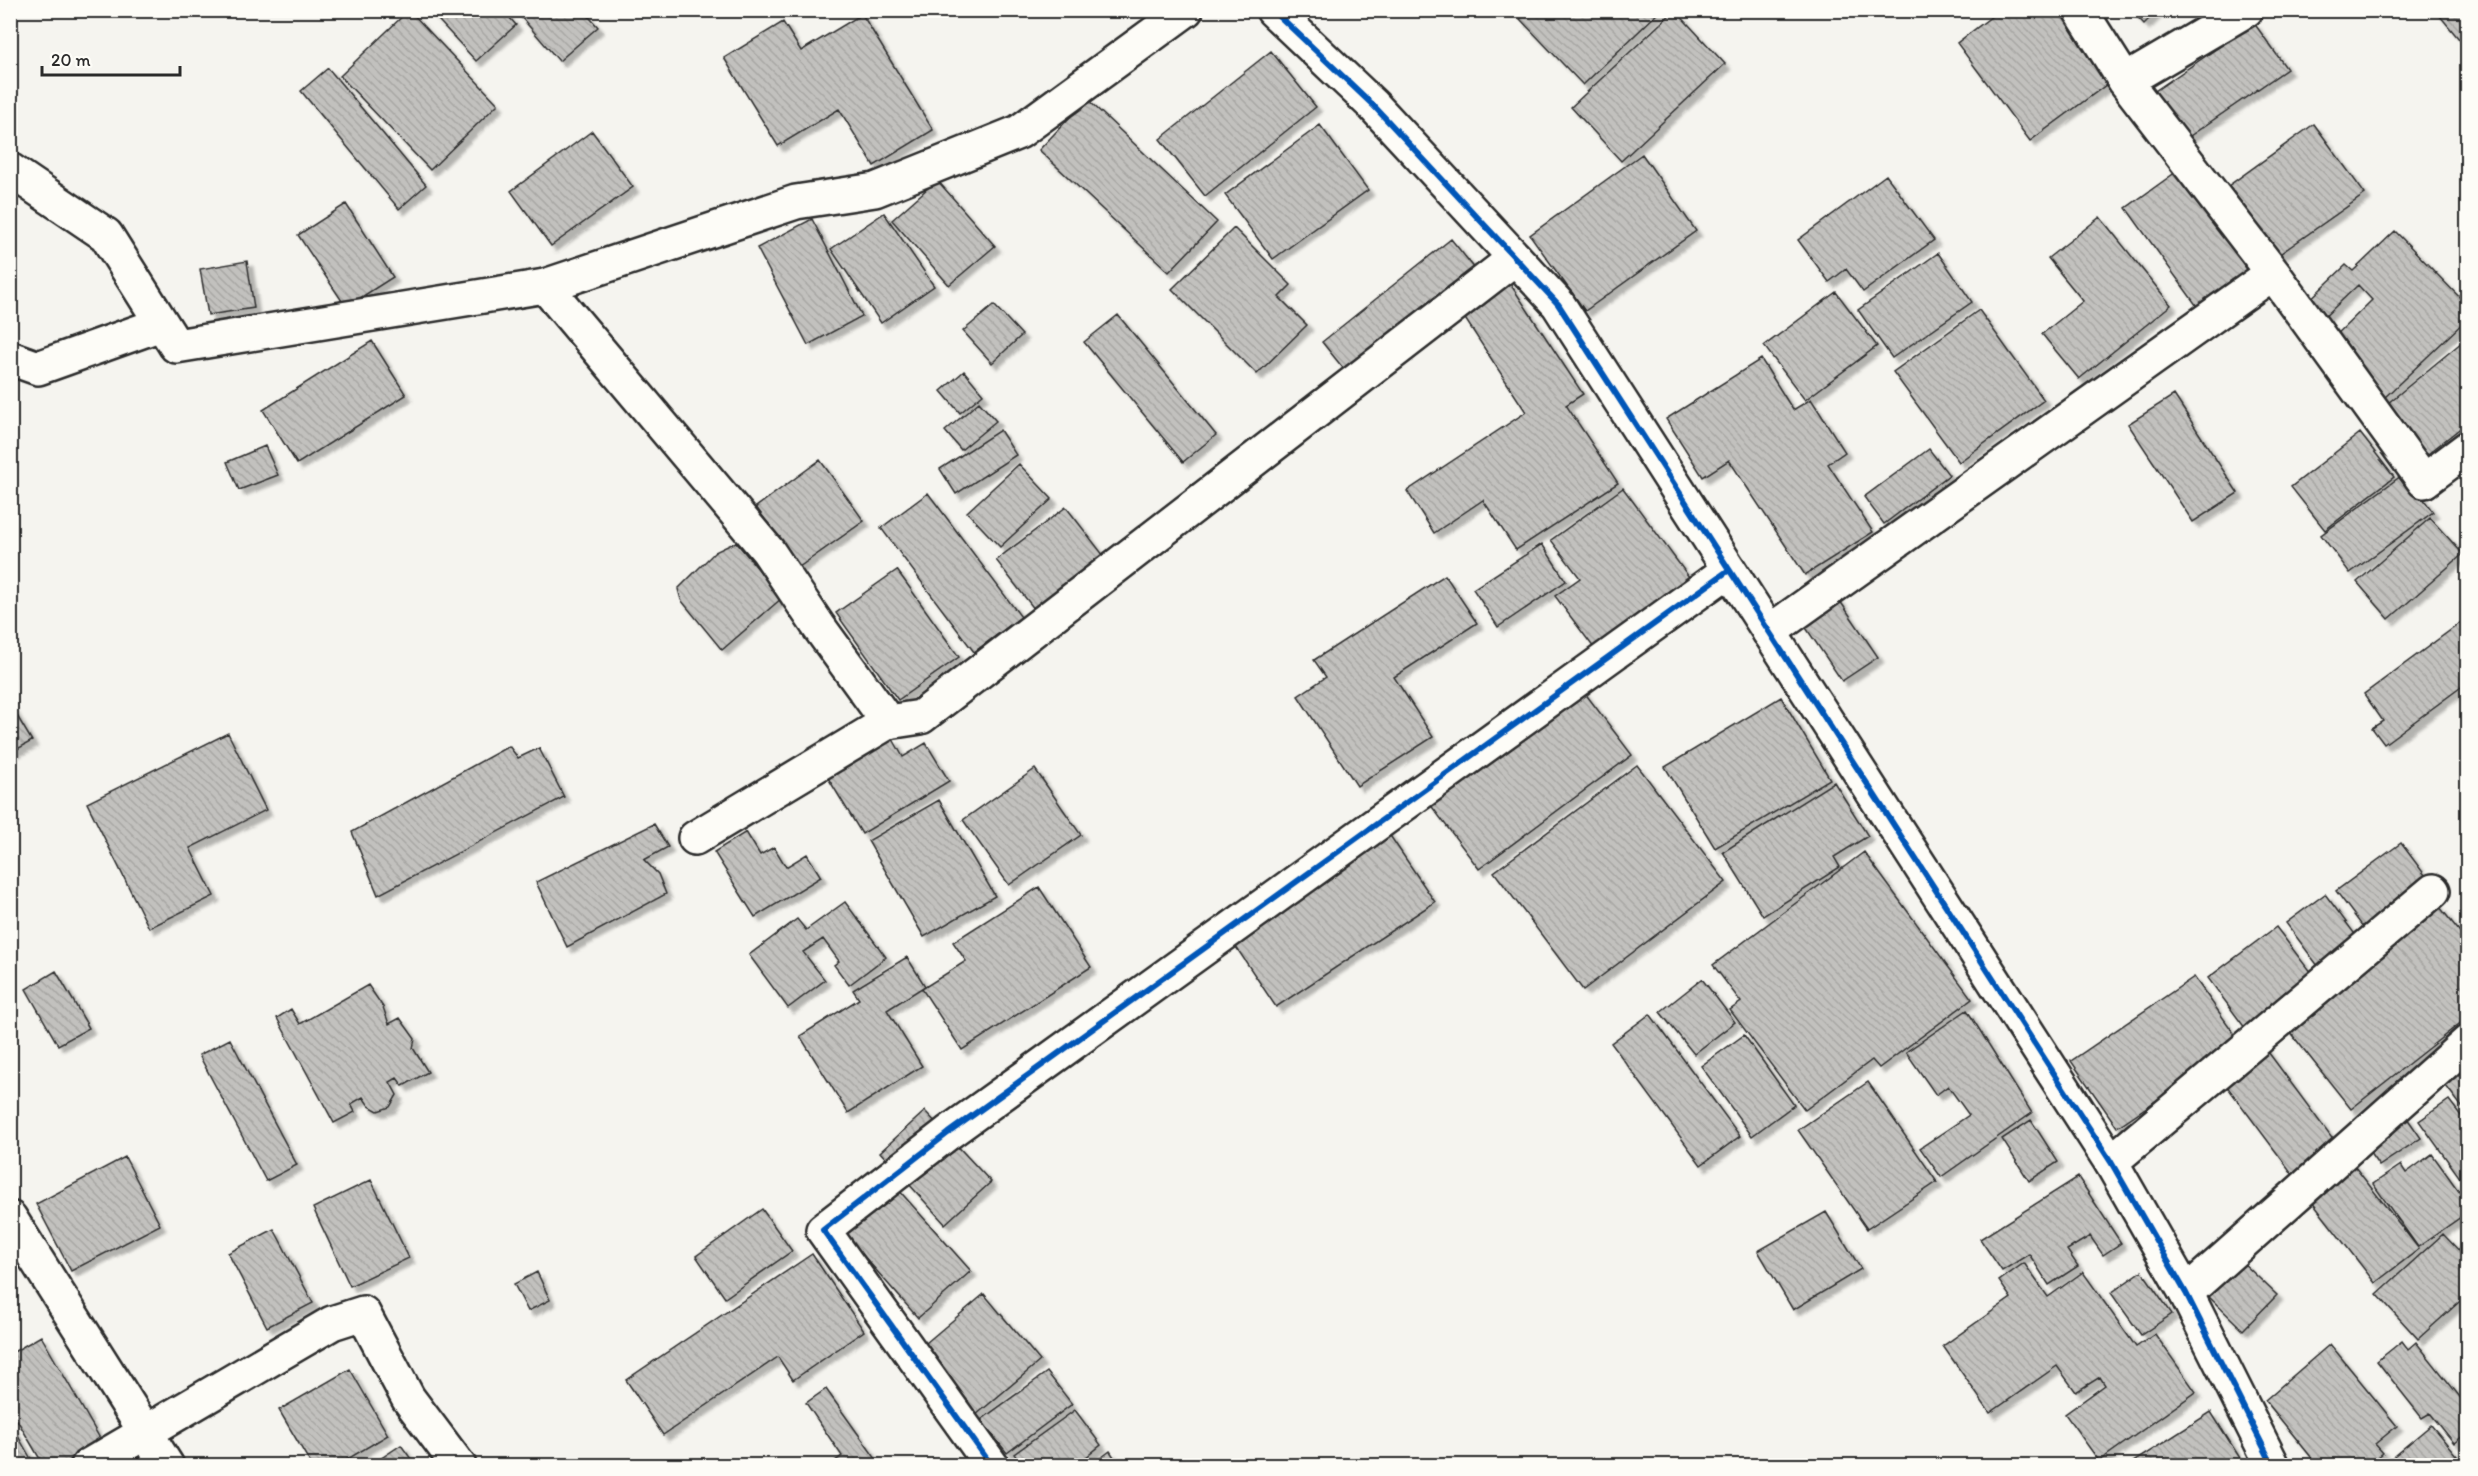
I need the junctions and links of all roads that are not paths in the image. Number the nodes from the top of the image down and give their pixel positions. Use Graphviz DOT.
graph roads {
  1 [pos="1186,10"];
  2 [pos="1273,10"];
  3 [pos="2080,10"];
  4 [pos="2246,10"];
  5 [pos="2125,81"];
  6 [pos="10,170"];
  7 [pos="1515,258"];
  8 [pos="2273,273"];
  9 [pos="545,286"];
  10 [pos="162,324"];
  11 [pos="10,358"];
  12 [pos="2468,448"];
  13 [pos="1729,570"];
  14 [pos="1769,632"];
  15 [pos="888,722"];
  16 [pos="694,838"];
  17 [pos="2433,891"];
  18 [pos="2468,1042"];
  19 [pos="2111,1162"];
  20 [pos="10,1218"];
  21 [pos="2186,1293"];
  22 [pos="147,1431"];
  23 [pos="88,1466"];
  24 [pos="167,1466"];
  25 [pos="459,1466"];
  26 [pos="992,1466"];
  27 [pos="2272,1466"];
  1 -- 9 [label="street"];
  2 -- 7 [label="street"];
  3 -- 5 [label="street"];
  4 -- 5 [label="street"];
  5 -- 8 [label="street"];
  6 -- 10 [label="street"];
  7 -- 13 [label="street"];
  7 -- 15 [label="street"];
  8 -- 12 [label="street"];
  8 -- 14 [label="street"];
  9 -- 10 [label="street"];
  9 -- 15 [label="street"];
  10 -- 11 [label="street"];
  13 -- 14 [label="street"];
  13 -- 26 [label="street"];
  14 -- 19 [label="street"];
  15 -- 16 [label="street"];
  17 -- 19 [label="street"];
  18 -- 21 [label="street"];
  19 -- 21 [label="street"];
  20 -- 22 [label="street"];
  21 -- 27 [label="street"];
  22 -- 23 [label="street"];
  22 -- 24 [label="street"];
  22 -- 25 [label="street"];
}
